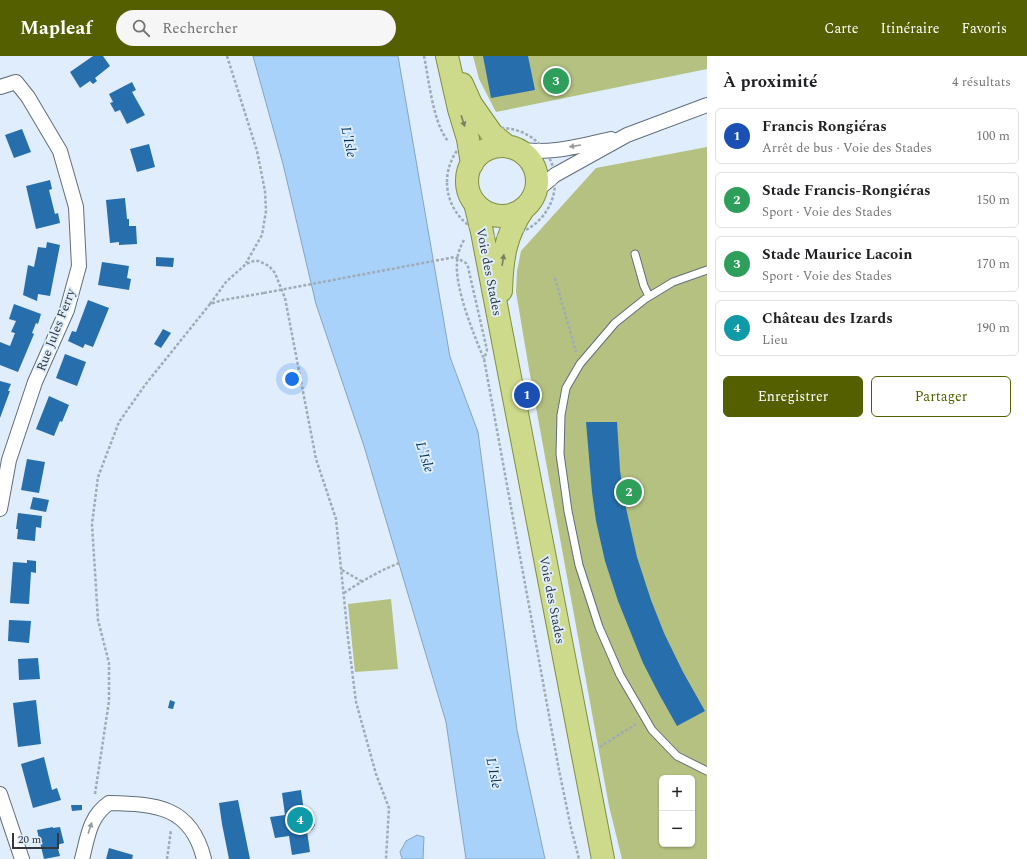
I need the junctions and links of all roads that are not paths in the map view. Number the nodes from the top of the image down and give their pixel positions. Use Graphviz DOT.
graph roads {
  1 [pos="447,56"];
  2 [pos="0,87"];
  3 [pos="707,105"];
  4 [pos="626,135"];
  5 [pos="512,148"];
  6 [pos="466,150"];
  7 [pos="530,200"];
  8 [pos="475,203"];
  9 [pos="635,254"];
  10 [pos="707,270"];
  11 [pos="649,296"];
  12 [pos="502,340"];
  13 [pos="0,509"];
  14 [pos="707,771"];
  15 [pos="0,794"];
  16 [pos="22,859"];
  17 [pos="82,859"];
  18 [pos="204,859"];
  19 [pos="603,859"];
  1 -- 5 [label="main road"];
  1 -- 6 [label="main road, one-way"];
  2 -- 13 [label="street, Rue Jules Ferry"];
  3 -- 4 [label="street"];
  4 -- 5 [label="street, one-way"];
  4 -- 7 [label="street"];
  5 -- 6 [label="main road"];
  5 -- 7 [label="main road"];
  6 -- 8 [label="main road"];
  7 -- 8 [label="main road"];
  12 -- 7 [label="main road, Voie des Stades, one-way"];
  8 -- 12 [label="main road, Voie des Stades"];
  9 -- 11 [label="lane"];
  10 -- 11 [label="lane"];
  11 -- 14 [label="lane"];
  12 -- 19 [label="main road, Voie des Stades"];
  15 -- 16 [label="street"];
  17 -- 18 [label="street, one-way"];
}
